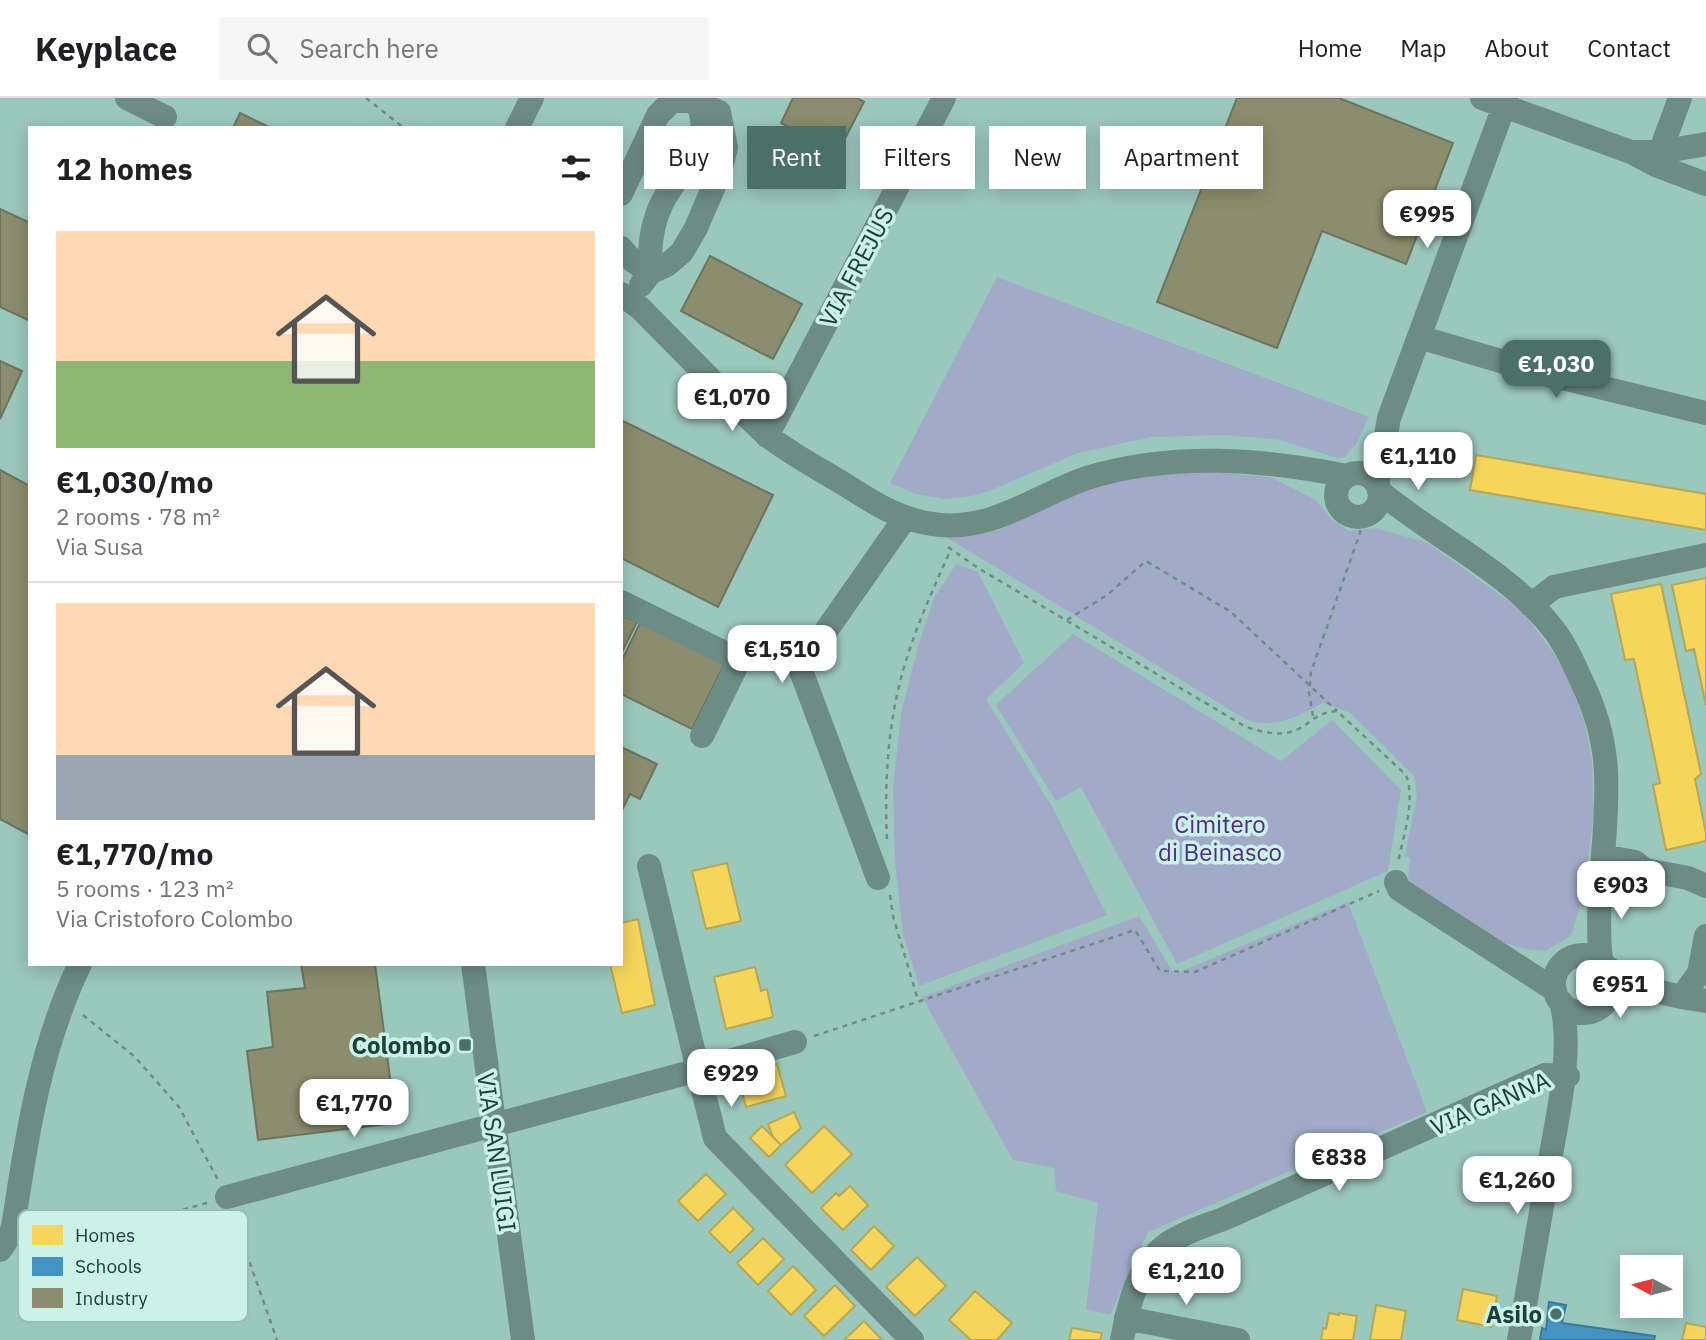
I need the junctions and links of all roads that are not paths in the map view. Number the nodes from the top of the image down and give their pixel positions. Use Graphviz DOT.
graph roads {
  1 [pos="127,98"];
  2 [pos="532,98"];
  3 [pos="944,98"];
  4 [pos="1680,98"];
  5 [pos="695,101"];
  6 [pos="1498,101"];
  7 [pos="165,117"];
  8 [pos="518,126"];
  9 [pos="1706,144"];
  10 [pos="1631,152"];
  11 [pos="1660,152"];
  12 [pos="1706,184"];
  13 [pos="623,190"];
  14 [pos="623,250"];
  15 [pos="650,273"];
  16 [pos="625,297"];
  17 [pos="1419,337"];
  18 [pos="1706,413"];
  19 [pos="1389,418"];
  20 [pos="768,436"];
  21 [pos="1275,466"];
  22 [pos="1349,475"];
  23 [pos="1378,488"];
  24 [pos="1337,501"];
  25 [pos="896,515"];
  26 [pos="1364,515"];
  27 [pos="1428,529"];
  28 [pos="1706,555"];
  29 [pos="623,603"];
  30 [pos="1531,605"];
  31 [pos="702,736"];
  32 [pos="649,866"];
  33 [pos="1601,870"];
  34 [pos="1396,882"];
  35 [pos="884,886"];
  36 [pos="1706,886"];
  37 [pos="1706,936"];
  38 [pos="1497,953"];
  39 [pos="1566,960"];
  40 [pos="1604,964"];
  41 [pos="79,966"];
  42 [pos="473,966"];
  43 [pos="1558,996"];
  44 [pos="1687,998"];
  45 [pos="1597,1009"];
  46 [pos="795,1042"];
  47 [pos="698,1070"];
  48 [pos="1564,1083"];
  49 [pos="493,1124"];
  50 [pos="227,1197"];
  51 [pos="0,1250"];
  52 [pos="1124,1329"];
  53 [pos="523,1340"];
  54 [pos="912,1340"];
  55 [pos="1238,1340"];
  56 [pos="1519,1340"];
  1 -- 7 [label="street"];
  2 -- 8 [label="street"];
  3 -- 20 [label="street, VIA FREJUS"];
  4 -- 11 [label="street"];
  5 -- 13 [label="street"];
  5 -- 15 [label="street"];
  5 -- 15 [label="street"];
  6 -- 10 [label="street"];
  6 -- 17 [label="street"];
  9 -- 11 [label="street"];
  10 -- 11 [label="street"];
  10 -- 12 [label="street"];
  14 -- 15 [label="street"];
  15 -- 16 [label="street"];
  16 -- 20 [label="street"];
  17 -- 18 [label="street"];
  17 -- 19 [label="street"];
  19 -- 22 [label="street"];
  19 -- 23 [label="street"];
  20 -- 25 [label="street"];
  21 -- 22 [label="street"];
  21 -- 24 [label="street"];
  21 -- 25 [label="street"];
  22 -- 23 [label="street"];
  22 -- 24 [label="street"];
  23 -- 26 [label="street"];
  23 -- 27 [label="street"];
  24 -- 26 [label="street"];
  25 -- 35 [label="street"];
  26 -- 27 [label="street"];
  27 -- 30 [label="street"];
  28 -- 30 [label="street"];
  29 -- 31 [label="street"];
  30 -- 33 [label="street"];
  32 -- 47 [label="street"];
  33 -- 36 [label="street"];
  33 -- 39 [label="street"];
  33 -- 40 [label="street"];
  34 -- 38 [label="street"];
  37 -- 44 [label="street"];
  38 -- 39 [label="street"];
  38 -- 43 [label="street"];
  39 -- 40 [label="street"];
  39 -- 43 [label="street"];
  40 -- 44 [label="street"];
  40 -- 45 [label="street"];
  41 -- 51 [label="street"];
  42 -- 49 [label="street, VIA SAN LUIGI"];
  43 -- 45 [label="street"];
  43 -- 48 [label="street"];
  44 -- 45 [label="street"];
  45 -- 48 [label="street"];
  46 -- 47 [label="street"];
  47 -- 49 [label="street"];
  47 -- 54 [label="street"];
  48 -- 52 [label="street, VIA GANNA"];
  48 -- 56 [label="street"];
  49 -- 50 [label="street"];
  49 -- 53 [label="street, VIA SAN LUIGI"];
  52 -- 55 [label="street"];
}
